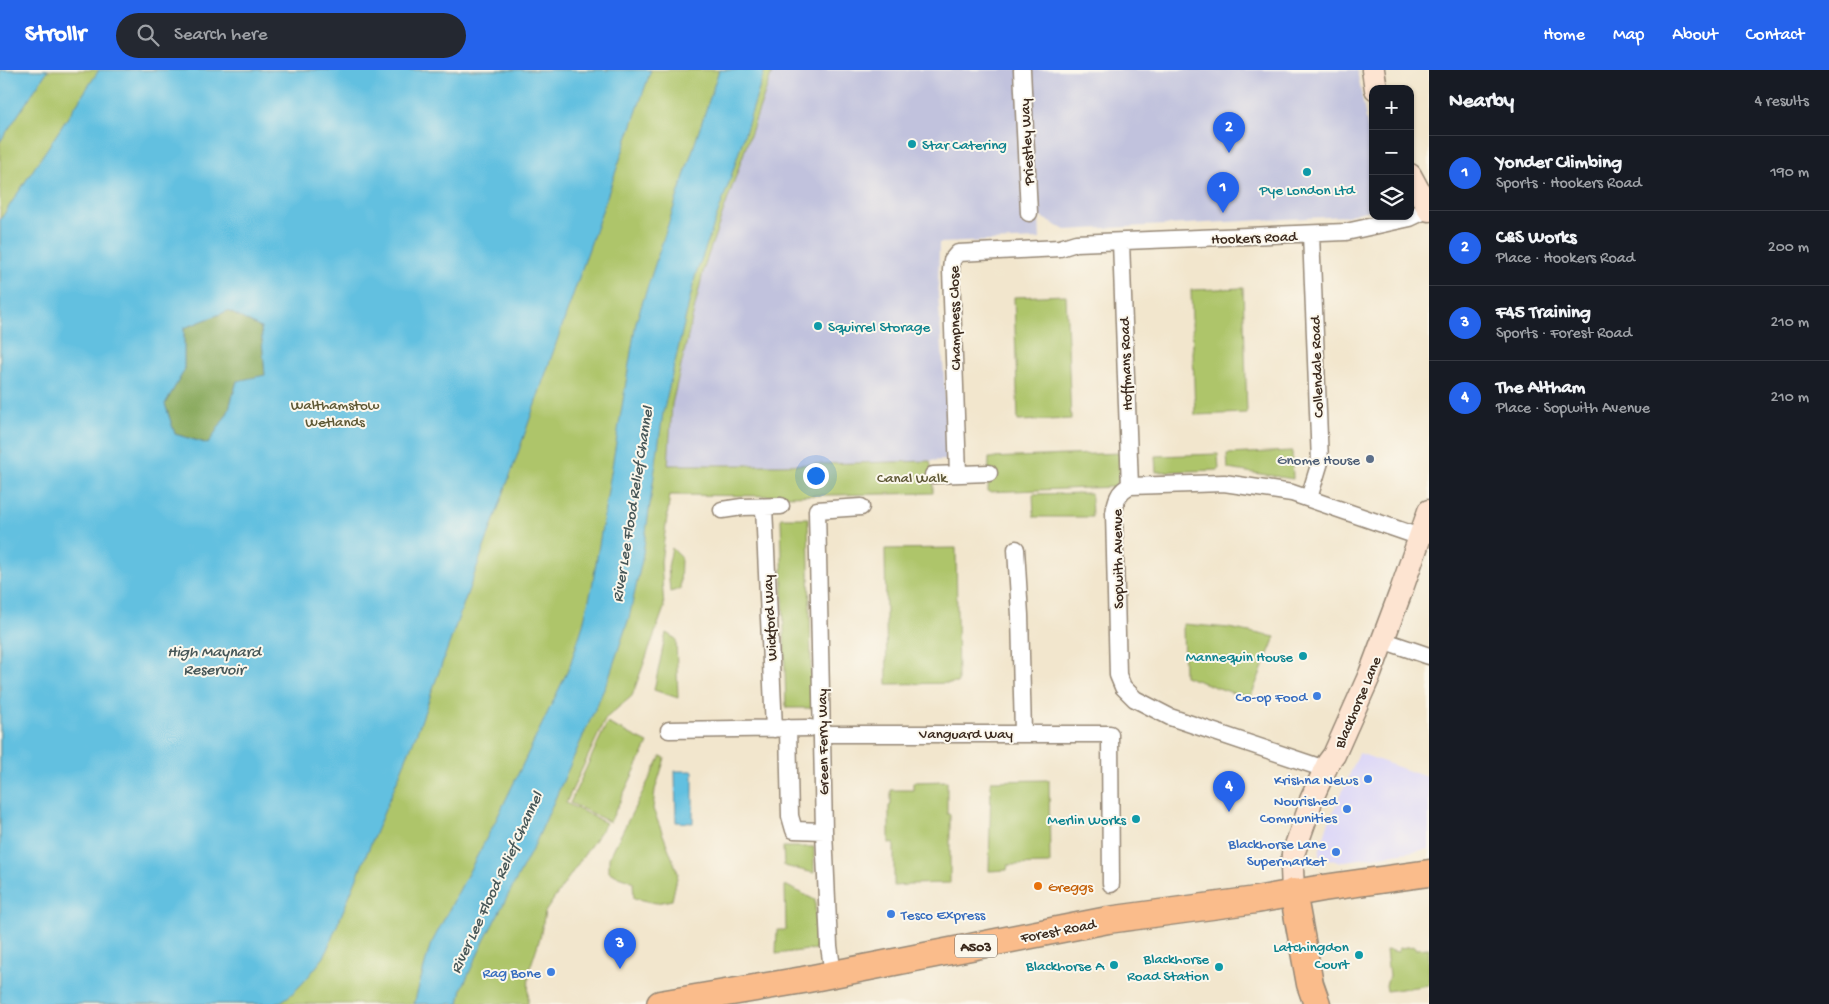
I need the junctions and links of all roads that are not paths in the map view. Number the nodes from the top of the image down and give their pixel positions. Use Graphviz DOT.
graph roads {
  1 [pos="1022,70"];
  2 [pos="1373,70"];
  3 [pos="1375,85"];
  4 [pos="1414,182"];
  5 [pos="1429,210"];
  6 [pos="1029,213"];
  7 [pos="1311,234"];
  8 [pos="1121,242"];
  9 [pos="1076,243"];
  10 [pos="990,473"];
  11 [pos="958,474"];
  12 [pos="933,475"];
  13 [pos="1130,486"];
  14 [pos="1310,498"];
  15 [pos="781,506"];
  16 [pos="861,506"];
  17 [pos="764,507"];
  18 [pos="722,510"];
  19 [pos="1429,511"];
  20 [pos="1420,537"];
  21 [pos="1016,549"];
  22 [pos="1382,640"];
  23 [pos="1429,656"];
  24 [pos="781,729"];
  25 [pos="669,730"];
  26 [pos="816,731"];
  27 [pos="1023,733"];
  28 [pos="1325,769"];
  29 [pos="824,831"];
  30 [pos="1429,873"];
  31 [pos="1111,884"];
  32 [pos="1293,892"];
  33 [pos="833,974"];
  34 [pos="660,1004"];
  35 [pos="1317,1004"];
  1 -- 6 [label="street, Priestley Way"];
  2 -- 3 [label="main road"];
  4 -- 5 [label="main road"];
  5 -- 7 [label="street, Hookers Road"];
  7 -- 8 [label="street, Hookers Road"];
  7 -- 14 [label="street, Collendale Road"];
  8 -- 9 [label="street, Hookers Road"];
  8 -- 13 [label="street, Hoffmans Road"];
  9 -- 11 [label="street, Champness Close"];
  10 -- 11 [label="street"];
  11 -- 12 [label="street"];
  13 -- 14 [label="street"];
  13 -- 28 [label="street, Sopwith Avenue"];
  14 -- 20 [label="street"];
  15 -- 17 [label="street"];
  16 -- 26 [label="street, Green Ferry Way"];
  17 -- 18 [label="street"];
  17 -- 24 [label="street, Wickford Way"];
  19 -- 20 [label="main road, Blackhorse Lane"];
  20 -- 22 [label="main road, Blackhorse Lane"];
  21 -- 27 [label="street"];
  22 -- 23 [label="street"];
  22 -- 28 [label="main road, Blackhorse Lane"];
  24 -- 25 [label="street, Vanguard Way"];
  24 -- 26 [label="street, Vanguard Way"];
  24 -- 29 [label="street, Wickford Way"];
  26 -- 27 [label="street, Vanguard Way"];
  26 -- 29 [label="street, Green Ferry Way"];
  27 -- 31 [label="street, Vanguard Way"];
  28 -- 32 [label="main road, Blackhorse Lane"];
  29 -- 33 [label="street, Green Ferry Way"];
  30 -- 32 [label="main road, Forest Road / A503"];
  32 -- 33 [label="main road, Forest Road / A503"];
  32 -- 35 [label="main road"];
  33 -- 34 [label="main road, Forest Road / A503"];
}
